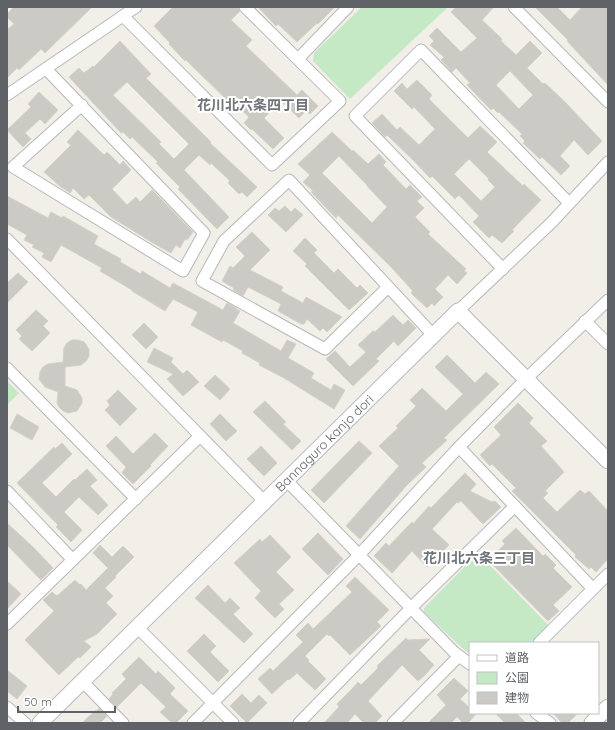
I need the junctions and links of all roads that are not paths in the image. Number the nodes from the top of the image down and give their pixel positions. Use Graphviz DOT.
graph roads {
  1 [pos="136,7"];
  2 [pos="245,7"];
  3 [pos="348,7"];
  4 [pos="514,7"];
  5 [pos="123,16"];
  6 [pos="298,59"];
  7 [pos="46,69"];
  8 [pos="7,96"];
  9 [pos="608,102"];
  10 [pos="82,105"];
  11 [pos="608,162"];
  12 [pos="569,203"];
  13 [pos="7,238"];
  14 [pos="503,269"];
  15 [pos="388,287"];
  16 [pos="608,300"];
  17 [pos="458,311"];
  18 [pos="585,322"];
  19 [pos="434,336"];
  20 [pos="608,344"];
  21 [pos="7,368"];
  22 [pos="526,379"];
  23 [pos="200,436"];
  24 [pos="459,447"];
  25 [pos="608,461"];
  26 [pos="286,480"];
  27 [pos="7,491"];
  28 [pos="136,499"];
  29 [pos="265,502"];
  30 [pos="515,506"];
  31 [pos="359,555"];
  32 [pos="74,560"];
  33 [pos="608,574"];
  34 [pos="593,588"];
  35 [pos="411,608"];
  36 [pos="9,618"];
  37 [pos="137,627"];
  38 [pos="540,642"];
  39 [pos="459,656"];
  40 [pos="469,663"];
  41 [pos="82,681"];
  42 [pos="213,704"];
  43 [pos="7,707"];
  44 [pos="608,707"];
  45 [pos="537,714"];
  46 [pos="25,723"];
  47 [pos="40,723"];
  48 [pos="123,723"];
  49 [pos="193,723"];
  50 [pos="233,723"];
  51 [pos="299,723"];
  52 [pos="393,723"];
  53 [pos="550,723"];
  54 [pos="592,723"];
  1 -- 5 [label="street"];
  2 -- 6 [label="street"];
  3 -- 6 [label="street"];
  4 -- 9 [label="street"];
  5 -- 6 [label="street"];
  5 -- 7 [label="street"];
  7 -- 8 [label="street"];
  7 -- 10 [label="street"];
  10 -- 10 [label="street"];
  11 -- 12 [label="street"];
  12 -- 14 [label="street"];
  12 -- 14 [label="street"];
  13 -- 23 [label="street"];
  14 -- 17 [label="street"];
  15 -- 15 [label="street"];
  15 -- 19 [label="street"];
  16 -- 18 [label="street"];
  17 -- 19 [label="street, Bannaguro kanjo dori"];
  17 -- 22 [label="street"];
  18 -- 20 [label="street"];
  18 -- 22 [label="street"];
  19 -- 26 [label="street, Bannaguro kanjo dori"];
  21 -- 28 [label="street"];
  22 -- 24 [label="street"];
  22 -- 25 [label="street"];
  23 -- 28 [label="street"];
  23 -- 29 [label="street"];
  24 -- 30 [label="street"];
  24 -- 31 [label="street"];
  26 -- 29 [label="street, Bannaguro kanjo dori"];
  26 -- 31 [label="street"];
  27 -- 32 [label="street"];
  28 -- 32 [label="street"];
  29 -- 37 [label="street, Bannaguro kanjo dori"];
  30 -- 34 [label="street"];
  30 -- 35 [label="street"];
  31 -- 35 [label="street"];
  31 -- 42 [label="street"];
  32 -- 36 [label="street"];
  33 -- 34 [label="street"];
  34 -- 38 [label="street"];
  35 -- 39 [label="street"];
  35 -- 51 [label="street"];
  37 -- 41 [label="street, Bannaguro kanjo dori"];
  37 -- 42 [label="street"];
  39 -- 40 [label="street"];
  39 -- 52 [label="street"];
  41 -- 47 [label="street, Bannaguro kanjo dori"];
  41 -- 48 [label="street"];
  42 -- 49 [label="street"];
  42 -- 50 [label="street"];
  43 -- 46 [label="street"];
  44 -- 54 [label="street"];
  45 -- 53 [label="street"];
}
